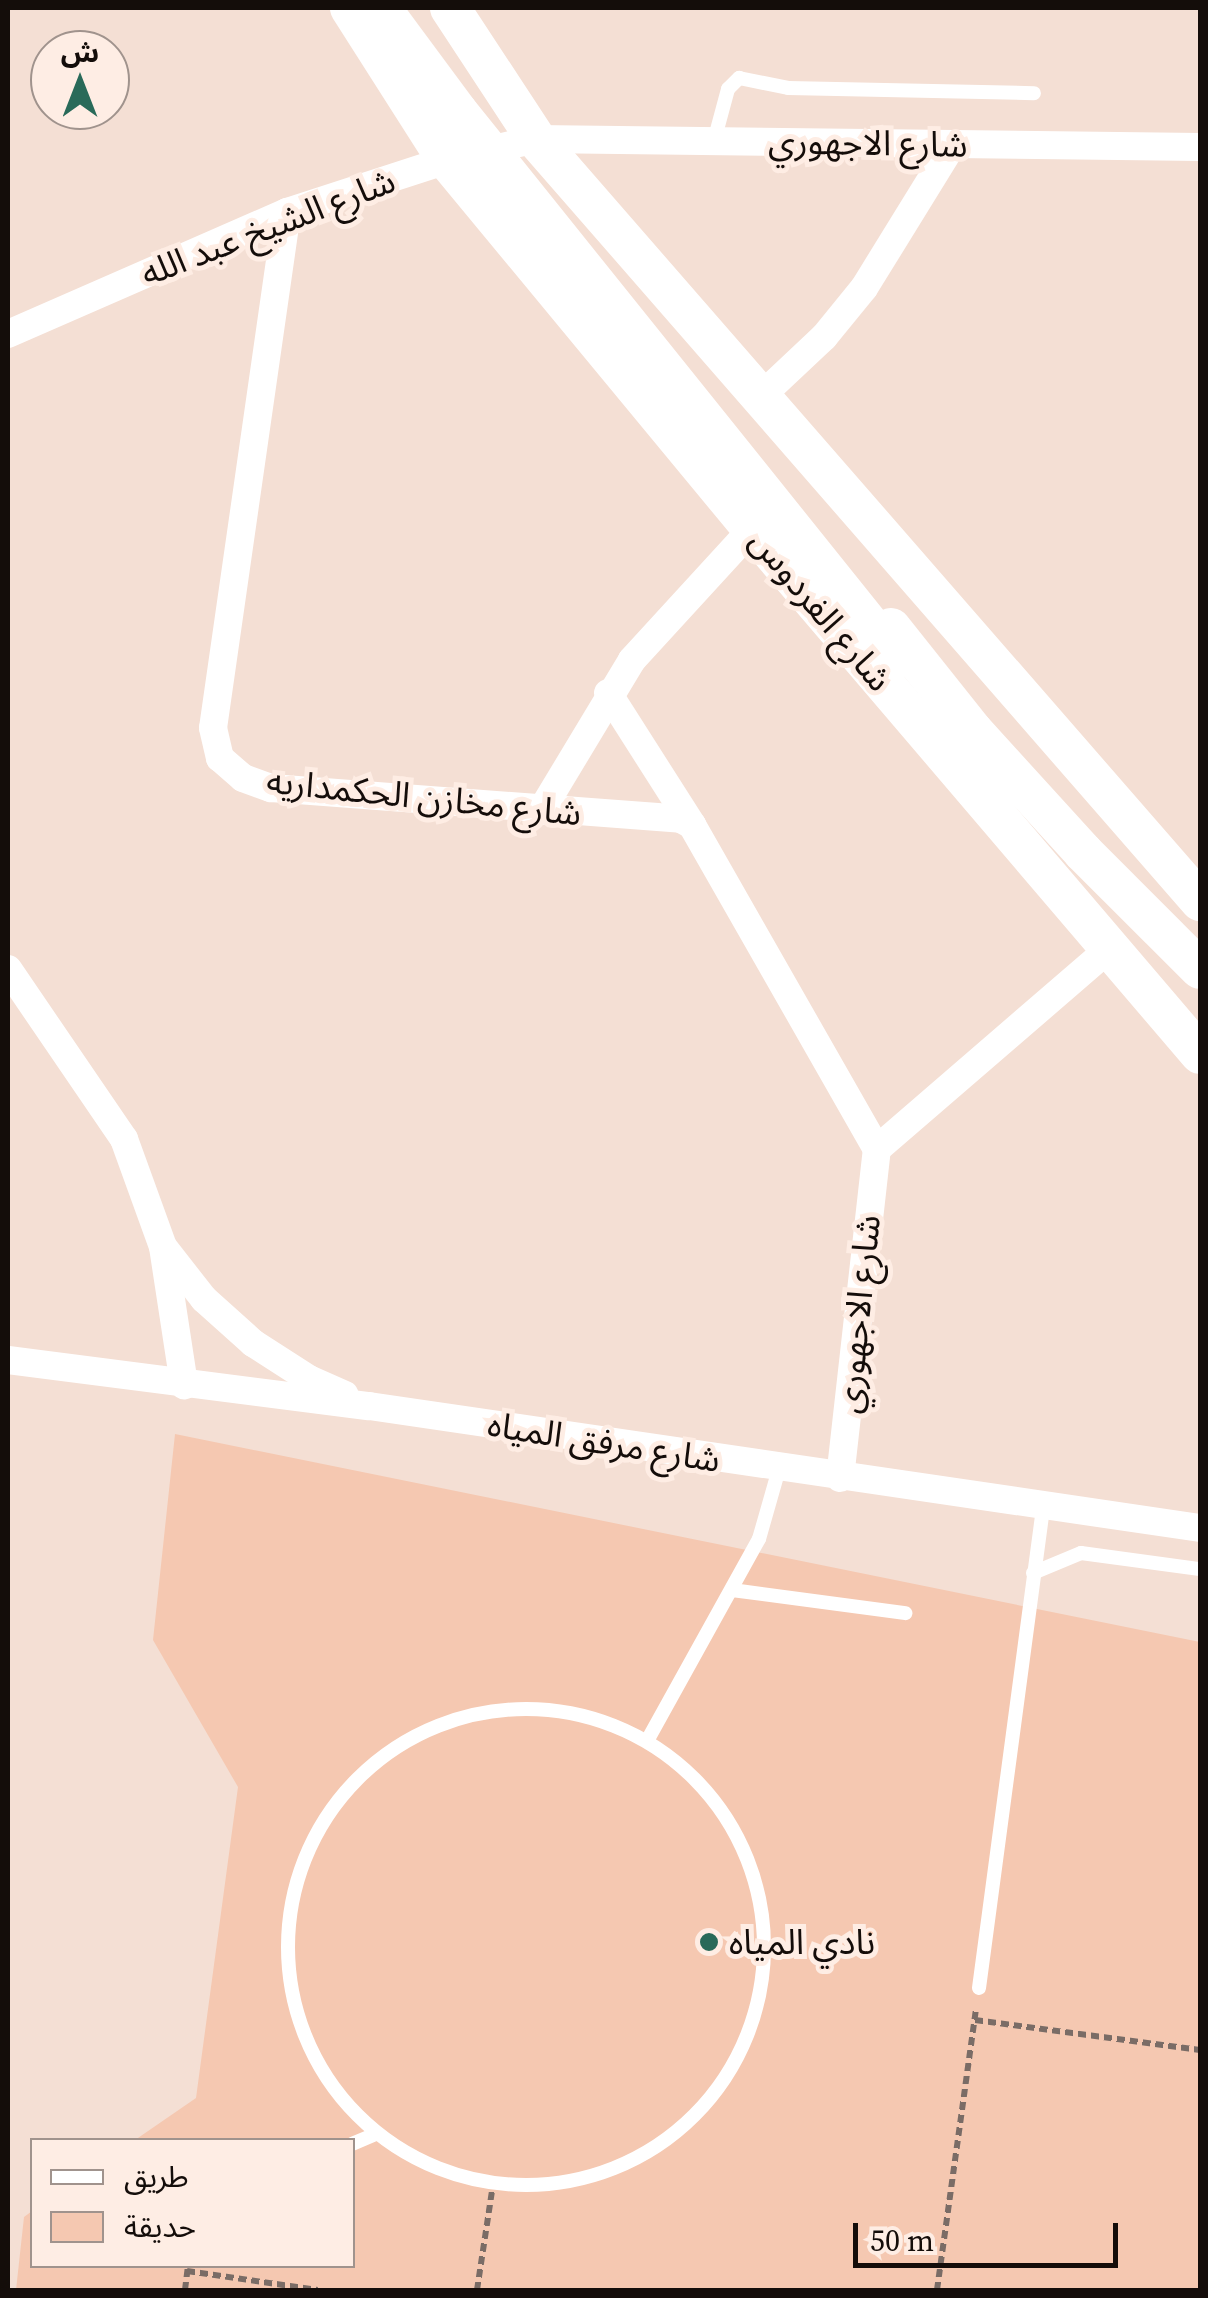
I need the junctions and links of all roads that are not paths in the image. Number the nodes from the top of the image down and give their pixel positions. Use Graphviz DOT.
graph roads {
  1 [pos="350,8"];
  2 [pos="381,8"];
  3 [pos="399,8"];
  4 [pos="450,8"];
  5 [pos="1034,93"];
  6 [pos="536,138"];
  7 [pos="714,141"];
  8 [pos="953,144"];
  9 [pos="1200,148"];
  10 [pos="447,160"];
  11 [pos="286,212"];
  12 [pos="8,334"];
  13 [pos="759,398"];
  14 [pos="752,529"];
  15 [pos="608,693"];
  16 [pos="542,810"];
  17 [pos="692,824"];
  18 [pos="1200,901"];
  19 [pos="1110,948"];
  20 [pos="8,968"];
  21 [pos="1200,969"];
  22 [pos="1200,1015"];
  23 [pos="1200,1054"];
  24 [pos="877,1150"];
  25 [pos="163,1247"];
  26 [pos="8,1360"];
  27 [pos="184,1385"];
  28 [pos="369,1406"];
  29 [pos="778,1469"];
  30 [pos="840,1478"];
  31 [pos="1043,1506"];
  32 [pos="1200,1528"];
  33 [pos="1200,1569"];
  34 [pos="1033,1573"];
  35 [pos="732,1590"];
  36 [pos="905,1613"];
  37 [pos="647,1742"];
  38 [pos="979,1988"];
  39 [pos="376,2134"];
  40 [pos="355,2143"];
  1 -- 10 [label="main road, شارع الفردوس"];
  2 -- 22 [label="main road"];
  3 -- 21 [label="main road"];
  4 -- 6 [label="main road"];
  5 -- 7 [label="lane"];
  6 -- 7 [label="street, شارع الاجهوري"];
  6 -- 10 [label="street, شارع الشيخ عبد الله"];
  6 -- 13 [label="main road"];
  7 -- 8 [label="street, شارع الاجهوري"];
  8 -- 9 [label="street, شارع الاجهوري"];
  8 -- 13 [label="street"];
  10 -- 11 [label="street, شارع الشيخ عبد الله"];
  10 -- 14 [label="main road, شارع الفردوس"];
  11 -- 12 [label="street, شارع الشيخ عبد الله"];
  11 -- 16 [label="street, شارع مخازن الحكمداريه"];
  13 -- 18 [label="main road"];
  14 -- 15 [label="street"];
  14 -- 19 [label="main road, شارع الفردوس"];
  15 -- 16 [label="street"];
  15 -- 17 [label="street"];
  16 -- 17 [label="street, شارع مخازن الحكمداريه"];
  17 -- 24 [label="street"];
  19 -- 23 [label="main road, شارع الفردوس"];
  19 -- 24 [label="street"];
  20 -- 25 [label="street"];
  24 -- 30 [label="street, شارع الاجهوري"];
  25 -- 27 [label="street"];
  25 -- 28 [label="street"];
  26 -- 27 [label="street, شارع مرفق المياه"];
  27 -- 28 [label="street, شارع مرفق المياه"];
  28 -- 29 [label="street, شارع مرفق المياه"];
  29 -- 30 [label="street, شارع مرفق المياه"];
  29 -- 35 [label="lane"];
  30 -- 31 [label="street, شارع مرفق المياه"];
  31 -- 32 [label="street, شارع مرفق المياه"];
  31 -- 34 [label="lane"];
  33 -- 34 [label="lane"];
  34 -- 38 [label="lane"];
  35 -- 36 [label="lane"];
  35 -- 37 [label="lane"];
  37 -- 39 [label="lane"];
  37 -- 39 [label="lane"];
  39 -- 40 [label="lane"];
}
